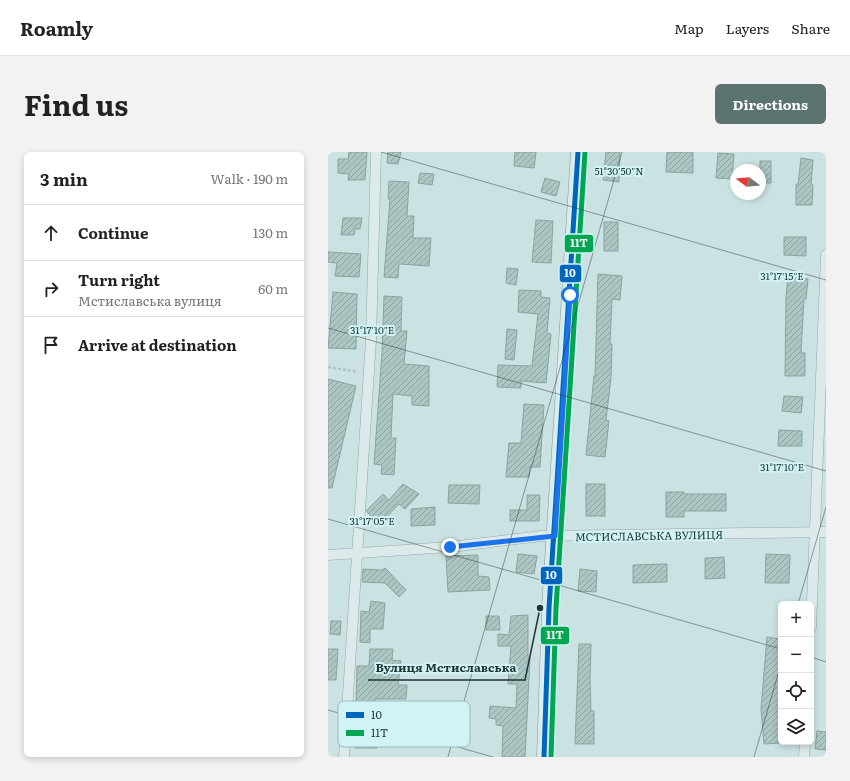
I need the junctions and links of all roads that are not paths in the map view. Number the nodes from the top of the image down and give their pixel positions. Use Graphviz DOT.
graph roads {
  1 [pos="376,152"];
  2 [pos="578,152"];
  3 [pos="826,254"];
  4 [pos="825,294"];
  5 [pos="826,532"];
  6 [pos="815,533"];
  7 [pos="555,536"];
  8 [pos="356,554"];
  9 [pos="328,555"];
  10 [pos="812,601"];
  11 [pos="347,701"];
  12 [pos="805,745"];
  13 [pos="345,747"];
  14 [pos="344,757"];
  15 [pos="544,757"];
  16 [pos="804,757"];
  1 -- 8 [label="street"];
  2 -- 7 [label="main road"];
  3 -- 4 [label="street"];
  4 -- 6 [label="street"];
  5 -- 6 [label="street, МСТИСЛАВСЬКА ВУЛИЦЯ"];
  6 -- 7 [label="street, МСТИСЛАВСЬКА ВУЛИЦЯ"];
  6 -- 10 [label="street"];
  7 -- 8 [label="street, МСТИСЛАВСЬКА ВУЛИЦЯ"];
  7 -- 15 [label="main road"];
  8 -- 9 [label="street, МСТИСЛАВСЬКА ВУЛИЦЯ"];
  8 -- 11 [label="street"];
  12 -- 16 [label="street"];
  13 -- 14 [label="street"];
}
